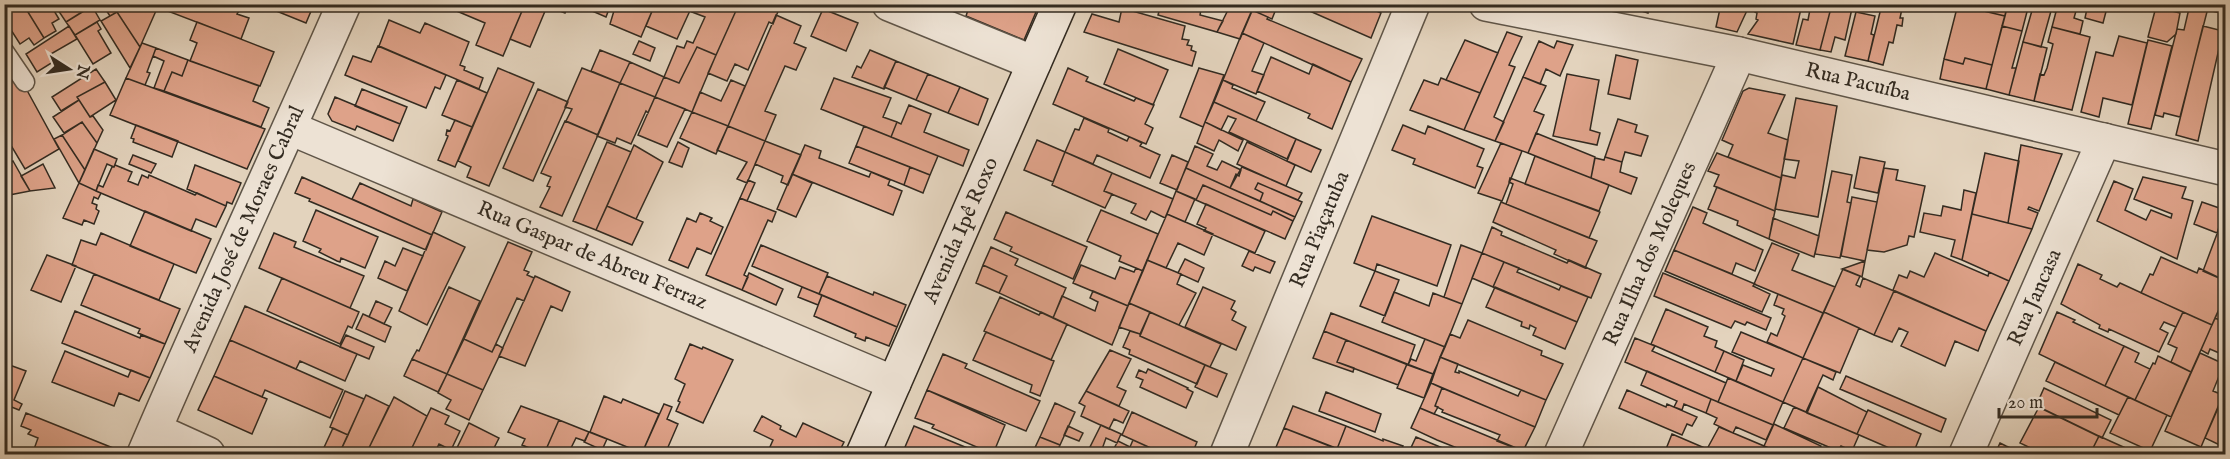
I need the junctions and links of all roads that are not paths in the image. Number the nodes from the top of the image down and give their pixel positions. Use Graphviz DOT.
graph roads {
  1 [pos="344,4"];
  2 [pos="889,4"];
  3 [pos="1060,4"];
  4 [pos="1413,4"];
  5 [pos="1486,4"];
  6 [pos="4,51"];
  7 [pos="1739,54"];
  8 [pos="1034,63"];
  9 [pos="25,82"];
  10 [pos="290,128"];
  11 [pos="2104,140"];
  12 [pos="2226,169"];
  13 [pos="894,383"];
  14 [pos="149,442"];
  15 [pos="208,454"];
  16 [pos="863,454"];
  17 [pos="1227,454"];
  18 [pos="1561,454"];
  19 [pos="1966,454"];
  1 -- 10 [label="street, Avenida José de Moraes Cabral"];
  2 -- 8 [label="street"];
  3 -- 8 [label="street, Avenida Ipê Roxo"];
  4 -- 17 [label="street, Rua Piaçatuba"];
  5 -- 7 [label="street, Rua Pacuíba"];
  6 -- 9 [label="lane"];
  7 -- 11 [label="street, Rua Pacuíba"];
  7 -- 18 [label="street, Rua Ilha dos Moleques"];
  8 -- 13 [label="street, Avenida Ipê Roxo"];
  10 -- 13 [label="street, Rua Gaspar de Abreu Ferraz"];
  10 -- 14 [label="street, Avenida José de Moraes Cabral"];
  11 -- 12 [label="street, Rua Pacuíba"];
  11 -- 19 [label="street, Rua Jancasa"];
  13 -- 16 [label="street, Avenida Ipê Roxo"];
  14 -- 15 [label="street"];
}
